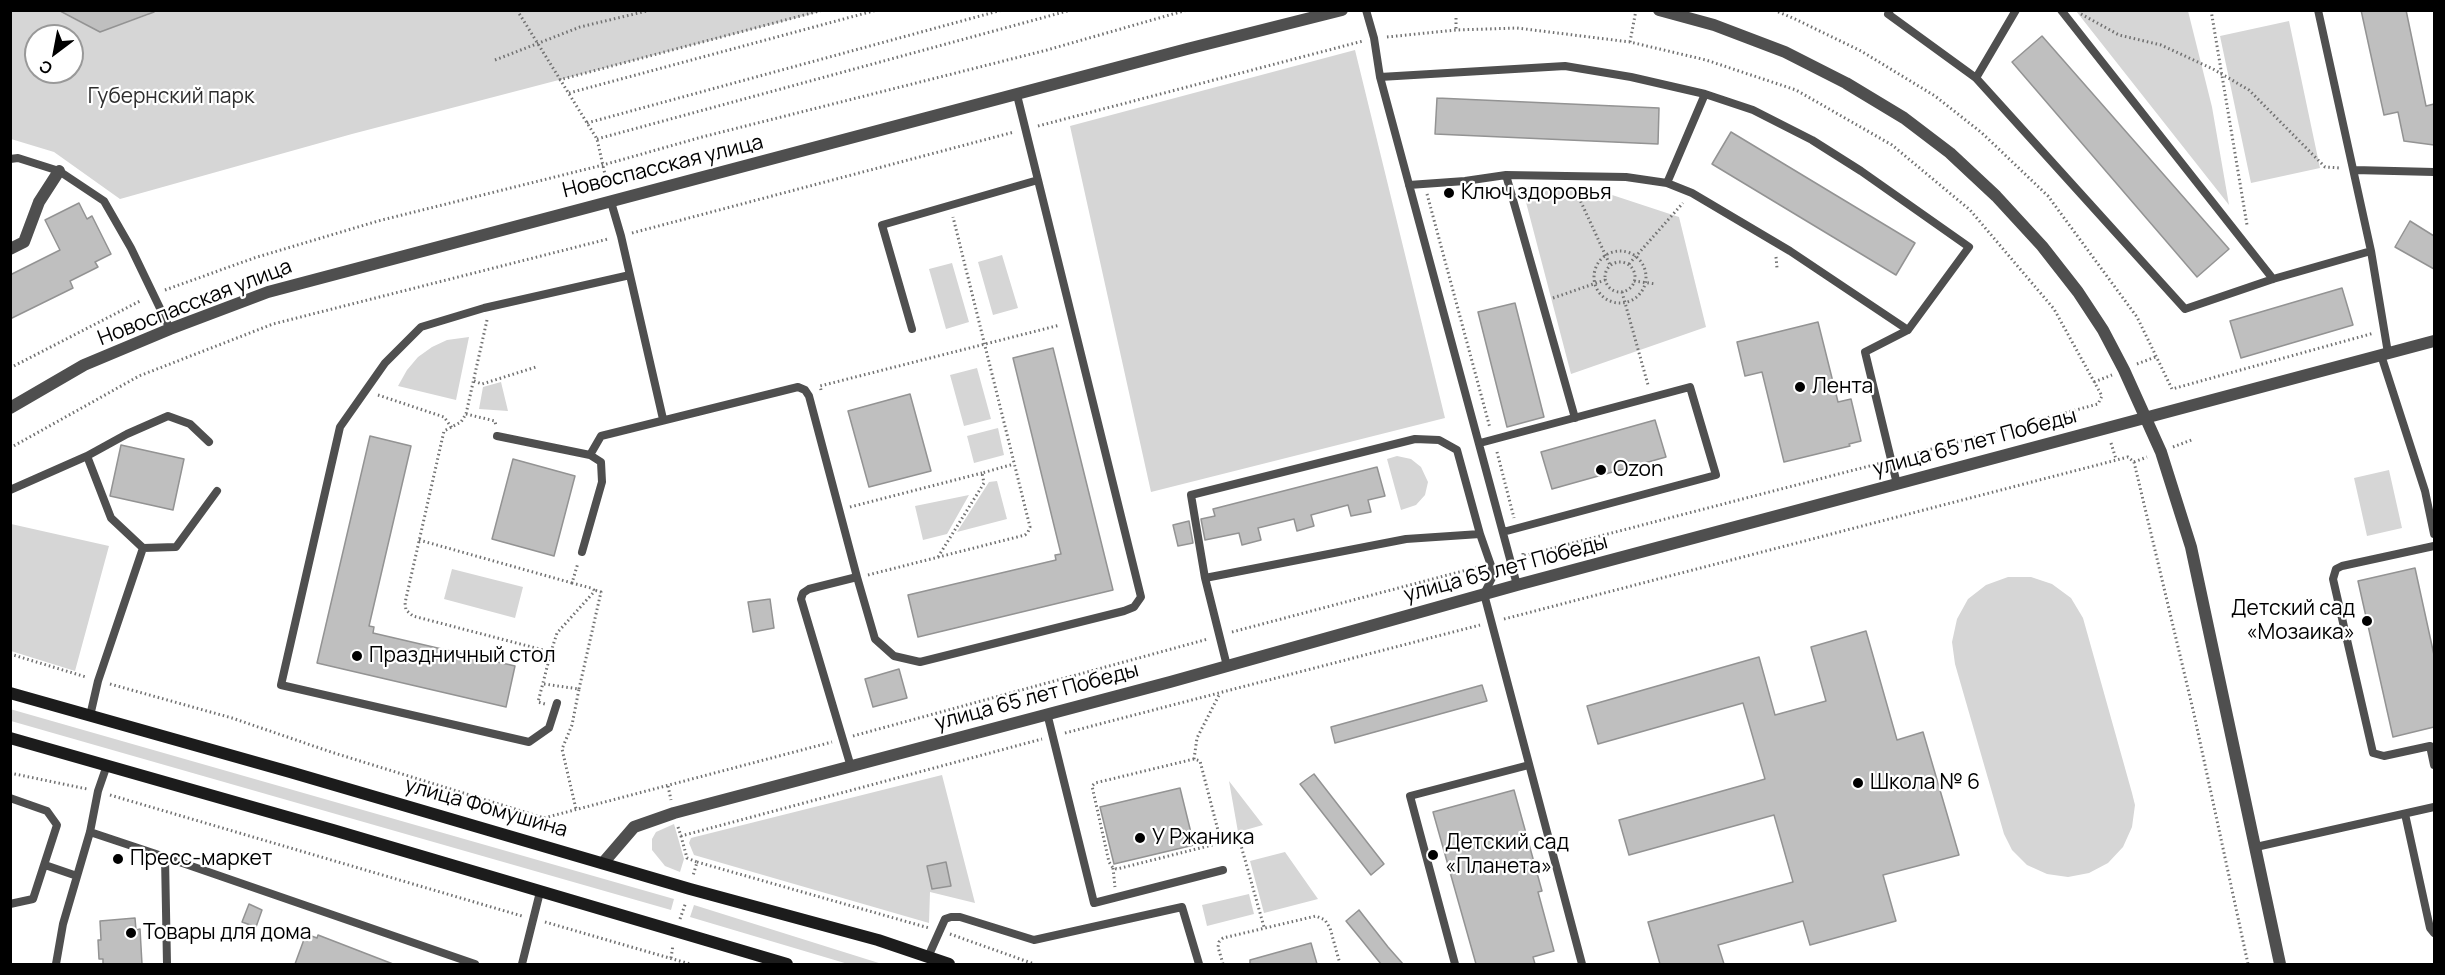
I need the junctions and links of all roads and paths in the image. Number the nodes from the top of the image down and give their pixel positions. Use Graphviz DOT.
graph roads {
  1 [pos="517,10"];
  2 [pos="651,10"];
  3 [pos="823,10"];
  4 [pos="877,10"];
  5 [pos="1002,10"];
  6 [pos="1071,10"];
  7 [pos="1187,10"];
  8 [pos="1342,10"];
  9 [pos="1366,10"];
  10 [pos="1636,10"];
  11 [pos="1659,10"];
  12 [pos="1774,10"];
  13 [pos="1890,10"];
  14 [pos="2016,10"];
  15 [pos="2061,10"];
  16 [pos="2075,10"];
  17 [pos="2211,10"];
  18 [pos="2318,10"];
  19 [pos="1456,18"];
  20 [pos="1456,30"];
  21 [pos="1374,38"];
  22 [pos="1630,42"];
  23 [pos="536,44"];
  24 [pos="495,60"];
  25 [pos="2222,75"];
  26 [pos="1380,77"];
  27 [pos="1976,78"];
  28 [pos="559,80"];
  29 [pos="569,93"];
  30 [pos="1705,94"];
  31 [pos="1017,95"];
  32 [pos="587,123"];
  33 [pos="1025,129"];
  34 [pos="1014,132"];
  35 [pos="597,139"];
  36 [pos="1017,142"];
  37 [pos="10,159"];
  38 [pos="603,165"];
  39 [pos="2354,169"];
  40 [pos="59,171"];
  41 [pos="2434,172"];
  42 [pos="1506,176"];
  43 [pos="1569,177"];
  44 [pos="1667,183"];
  45 [pos="1409,185"];
  46 [pos="1424,185"];
  47 [pos="1041,188"];
  48 [pos="1692,193"];
  49 [pos="611,202"];
  50 [pos="952,214"];
  51 [pos="621,236"];
  52 [pos="10,249"];
  53 [pos="2252,251"];
  54 [pos="2371,251"];
  55 [pos="1605,256"];
  56 [pos="1635,256"];
  57 [pos="1629,264"];
  58 [pos="1610,265"];
  59 [pos="630,275"];
  60 [pos="2273,279"];
  61 [pos="1605,280"];
  62 [pos="1634,281"];
  63 [pos="1645,282"];
  64 [pos="1595,284"];
  65 [pos="1656,284"];
  66 [pos="1622,292"];
  67 [pos="154,294"];
  68 [pos="1542,301"];
  69 [pos="1624,303"];
  70 [pos="491,306"];
  71 [pos="1073,321"];
  72 [pos="170,329"];
  73 [pos="912,329"];
  74 [pos="1908,330"];
  75 [pos="2384,330"];
  76 [pos="2434,341"];
  77 [pos="986,344"];
  78 [pos="2384,354"];
  79 [pos="536,367"];
  80 [pos="10,368"];
  81 [pos="474,381"];
  82 [pos="366,391"];
  83 [pos="823,397"];
  84 [pos="1651,398"];
  85 [pos="10,408"];
  86 [pos="466,414"];
  87 [pos="1575,418"];
  88 [pos="2147,418"];
  89 [pos="663,419"];
  90 [pos="452,428"];
  91 [pos="2108,434"];
  92 [pos="497,435"];
  93 [pos="1494,440"];
  94 [pos="209,442"];
  95 [pos="1480,443"];
  96 [pos="10,448"];
  97 [pos="590,455"];
  98 [pos="87,456"];
  99 [pos="1891,460"];
  100 [pos="2116,460"];
  101 [pos="1014,464"];
  102 [pos="982,473"];
  103 [pos="1897,484"];
  104 [pos="10,490"];
  105 [pos="217,491"];
  106 [pos="852,518"];
  107 [pos="1517,528"];
  108 [pos="1503,532"];
  109 [pos="1480,534"];
  110 [pos="2434,534"];
  111 [pos="419,540"];
  112 [pos="2434,546"];
  113 [pos="143,548"];
  114 [pos="582,552"];
  115 [pos="1523,556"];
  116 [pos="937,559"];
  117 [pos="1510,559"];
  118 [pos="1490,564"];
  119 [pos="857,577"];
  120 [pos="1205,578"];
  121 [pos="572,583"];
  122 [pos="1517,585"];
  123 [pos="594,590"];
  124 [pos="1484,594"];
  125 [pos="1491,622"];
  126 [pos="1220,636"];
  127 [pos="551,652"];
  128 [pos="10,654"];
  129 [pos="1227,666"];
  130 [pos="98,681"];
  131 [pos="543,684"];
  132 [pos="579,689"];
  133 [pos="10,693"];
  134 [pos="1220,694"];
  135 [pos="556,706"];
  136 [pos="1047,713"];
  137 [pos="90,716"];
  138 [pos="10,738"];
  139 [pos="842,739"];
  140 [pos="2432,746"];
  141 [pos="1194,759"];
  142 [pos="107,765"];
  143 [pos="1529,765"];
  144 [pos="2434,765"];
  145 [pos="851,767"];
  146 [pos="10,773"];
  147 [pos="98,791"];
  148 [pos="10,798"];
  149 [pos="2434,807"];
  150 [pos="576,809"];
  151 [pos="2405,814"];
  152 [pos="90,832"];
  153 [pos="1221,842"];
  154 [pos="2256,847"];
  155 [pos="165,857"];
  156 [pos="697,862"];
  157 [pos="603,863"];
  158 [pos="45,865"];
  159 [pos="1223,870"];
  160 [pos="77,876"];
  161 [pos="540,892"];
  162 [pos="10,904"];
  163 [pos="533,919"];
  164 [pos="1264,927"];
  165 [pos="939,931"];
  166 [pos="2434,933"];
  167 [pos="928,957"];
  168 [pos="56,964"];
  169 [pos="167,964"];
  170 [pos="475,964"];
  171 [pos="522,964"];
  172 [pos="690,964"];
  173 [pos="787,964"];
  174 [pos="949,964"];
  175 [pos="1034,964"];
  176 [pos="1199,964"];
  177 [pos="1222,964"];
  178 [pos="1340,964"];
  179 [pos="1455,964"];
  180 [pos="1582,964"];
  181 [pos="2248,964"];
  182 [pos="2280,964"];
  1 -- 23 [label="path"];
  2 -- 23 [label="path"];
  3 -- 28 [label="path"];
  4 -- 29 [label="path"];
  5 -- 32 [label="path"];
  6 -- 35 [label="path"];
  7 -- 38 [label="path"];
  8 -- 31 [label="street, Новоспасская улица"];
  9 -- 21 [label="lane"];
  10 -- 22 [label="path"];
  11 -- 88 [label="street"];
  12 -- 75 [label="path"];
  13 -- 27 [label="lane"];
  14 -- 27 [label="lane"];
  15 -- 53 [label="lane"];
  16 -- 25 [label="path"];
  17 -- 25 [label="path"];
  18 -- 39 [label="lane"];
  19 -- 20 [label="path"];
  20 -- 21 [label="path"];
  20 -- 22 [label="path"];
  21 -- 26 [label="lane"];
  21 -- 33 [label="path"];
  22 -- 99 [label="path"];
  23 -- 24 [label="path"];
  23 -- 28 [label="path"];
  25 -- 39 [label="path"];
  25 -- 53 [label="path"];
  26 -- 30 [label="lane"];
  26 -- 45 [label="lane"];
  27 -- 60 [label="lane"];
  28 -- 29 [label="path"];
  29 -- 32 [label="path"];
  30 -- 44 [label="lane"];
  30 -- 74 [label="lane"];
  31 -- 33 [label="lane"];
  31 -- 49 [label="street, Новоспасская улица"];
  32 -- 35 [label="path"];
  33 -- 34 [label="path"];
  33 -- 47 [label="lane"];
  34 -- 36 [label="path"];
  34 -- 51 [label="path"];
  35 -- 38 [label="path"];
  37 -- 40 [label="lane"];
  38 -- 49 [label="path"];
  38 -- 67 [label="path"];
  39 -- 41 [label="lane"];
  39 -- 54 [label="lane"];
  40 -- 52 [label="street"];
  40 -- 67 [label="lane"];
  42 -- 43 [label="lane"];
  42 -- 46 [label="lane"];
  42 -- 68 [label="lane"];
  43 -- 44 [label="lane"];
  43 -- 55 [label="path"];
  44 -- 48 [label="lane"];
  45 -- 46 [label="lane"];
  45 -- 95 [label="lane"];
  46 -- 93 [label="path"];
  47 -- 71 [label="lane"];
  47 -- 73 [label="lane"];
  48 -- 56 [label="path"];
  48 -- 74 [label="lane"];
  49 -- 51 [label="lane"];
  49 -- 72 [label="street, Новоспасская улица"];
  50 -- 77 [label="path"];
  51 -- 59 [label="lane"];
  51 -- 96 [label="path"];
  53 -- 60 [label="lane"];
  54 -- 60 [label="lane"];
  54 -- 75 [label="lane"];
  55 -- 56 [label="path"];
  55 -- 58 [label="path"];
  55 -- 64 [label="path"];
  56 -- 57 [label="path"];
  56 -- 63 [label="path"];
  57 -- 58 [label="path"];
  57 -- 62 [label="path"];
  58 -- 61 [label="path"];
  59 -- 70 [label="lane"];
  59 -- 89 [label="lane"];
  61 -- 64 [label="path"];
  61 -- 66 [label="path"];
  62 -- 63 [label="path"];
  62 -- 66 [label="path"];
  63 -- 65 [label="path"];
  63 -- 69 [label="path"];
  64 -- 68 [label="path"];
  64 -- 69 [label="path"];
  66 -- 69 [label="path"];
  67 -- 72 [label="lane"];
  67 -- 80 [label="path"];
  68 -- 87 [label="lane"];
  69 -- 84 [label="path"];
  70 -- 81 [label="path"];
  70 -- 82 [label="lane"];
  71 -- 77 [label="path"];
  71 -- 119 [label="lane"];
  72 -- 85 [label="street, Новоспасская улица"];
  74 -- 99 [label="lane"];
  75 -- 78 [label="lane"];
  76 -- 78 [label="street, улица 65 лет Победы"];
  77 -- 83 [label="path"];
  77 -- 101 [label="path"];
  78 -- 88 [label="street, улица 65 лет Победы"];
  78 -- 110 [label="lane"];
  79 -- 81 [label="path"];
  81 -- 86 [label="path"];
  82 -- 90 [label="path"];
  82 -- 135 [label="lane"];
  84 -- 87 [label="lane"];
  84 -- 107 [label="lane"];
  86 -- 90 [label="path"];
  86 -- 92 [label="path"];
  87 -- 93 [label="lane"];
  88 -- 103 [label="street, улица 65 лет Победы"];
  88 -- 154 [label="street"];
  89 -- 97 [label="lane"];
  89 -- 119 [label="lane"];
  90 -- 111 [label="path"];
  91 -- 100 [label="path"];
  92 -- 97 [label="lane"];
  93 -- 95 [label="lane"];
  93 -- 107 [label="path"];
  94 -- 98 [label="lane"];
  95 -- 108 [label="lane"];
  97 -- 114 [label="lane"];
  98 -- 104 [label="lane"];
  98 -- 113 [label="lane"];
  99 -- 103 [label="lane"];
  99 -- 115 [label="path"];
  100 -- 125 [label="path"];
  100 -- 181 [label="path"];
  101 -- 102 [label="path"];
  101 -- 116 [label="path"];
  102 -- 106 [label="path"];
  102 -- 116 [label="path"];
  103 -- 122 [label="street, улица 65 лет Победы"];
  105 -- 113 [label="lane"];
  107 -- 108 [label="lane"];
  107 -- 115 [label="path"];
  108 -- 117 [label="lane"];
  109 -- 118 [label="lane"];
  109 -- 120 [label="lane"];
  109 -- 120 [label="lane"];
  111 -- 121 [label="path"];
  111 -- 127 [label="path"];
  112 -- 140 [label="lane"];
  113 -- 130 [label="lane"];
  114 -- 121 [label="path"];
  115 -- 117 [label="path"];
  116 -- 119 [label="path"];
  117 -- 122 [label="lane"];
  118 -- 124 [label="lane"];
  118 -- 126 [label="path"];
  119 -- 139 [label="lane"];
  120 -- 126 [label="lane"];
  121 -- 123 [label="path"];
  122 -- 124 [label="street, улица 65 лет Победы"];
  123 -- 127 [label="path"];
  123 -- 132 [label="path"];
  124 -- 125 [label="lane"];
  124 -- 129 [label="street, улица 65 лет Победы"];
  125 -- 143 [label="lane"];
  126 -- 129 [label="lane"];
  126 -- 139 [label="path"];
  127 -- 131 [label="path"];
  128 -- 130 [label="path"];
  129 -- 136 [label="street, улица 65 лет Победы"];
  130 -- 137 [label="lane"];
  130 -- 150 [label="path"];
  131 -- 132 [label="path"];
  131 -- 135 [label="path"];
  132 -- 150 [label="path"];
  133 -- 137 [label="main road, улица Фомушина"];
  134 -- 141 [label="path"];
  136 -- 145 [label="street, улица 65 лет Победы"];
  136 -- 159 [label="lane"];
  137 -- 157 [label="main road, улица Фомушина"];
  138 -- 142 [label="main road"];
  139 -- 145 [label="lane"];
  139 -- 150 [label="path"];
  140 -- 144 [label="lane"];
  141 -- 153 [label="path"];
  141 -- 153 [label="path"];
  142 -- 147 [label="lane"];
  142 -- 161 [label="main road"];
  143 -- 179 [label="lane"];
  143 -- 180 [label="lane"];
  145 -- 157 [label="street, улица 65 лет Победы"];
  146 -- 147 [label="path"];
  147 -- 152 [label="lane"];
  147 -- 163 [label="path"];
  148 -- 158 [label="lane"];
  149 -- 151 [label="lane"];
  151 -- 154 [label="lane"];
  151 -- 166 [label="lane"];
  152 -- 155 [label="lane"];
  152 -- 160 [label="lane"];
  153 -- 164 [label="path"];
  154 -- 182 [label="street"];
  155 -- 169 [label="lane"];
  155 -- 170 [label="lane"];
  156 -- 165 [label="path"];
  157 -- 167 [label="main road, улица Фомушина"];
  158 -- 160 [label="lane"];
  158 -- 162 [label="lane"];
  160 -- 168 [label="lane"];
  161 -- 163 [label="lane"];
  161 -- 173 [label="main road"];
  163 -- 171 [label="lane"];
  163 -- 172 [label="path"];
  164 -- 177 [label="path"];
  164 -- 178 [label="path"];
  165 -- 167 [label="lane"];
  165 -- 175 [label="path"];
  165 -- 176 [label="lane"];
  167 -- 174 [label="main road, улица Фомушина"];
}
